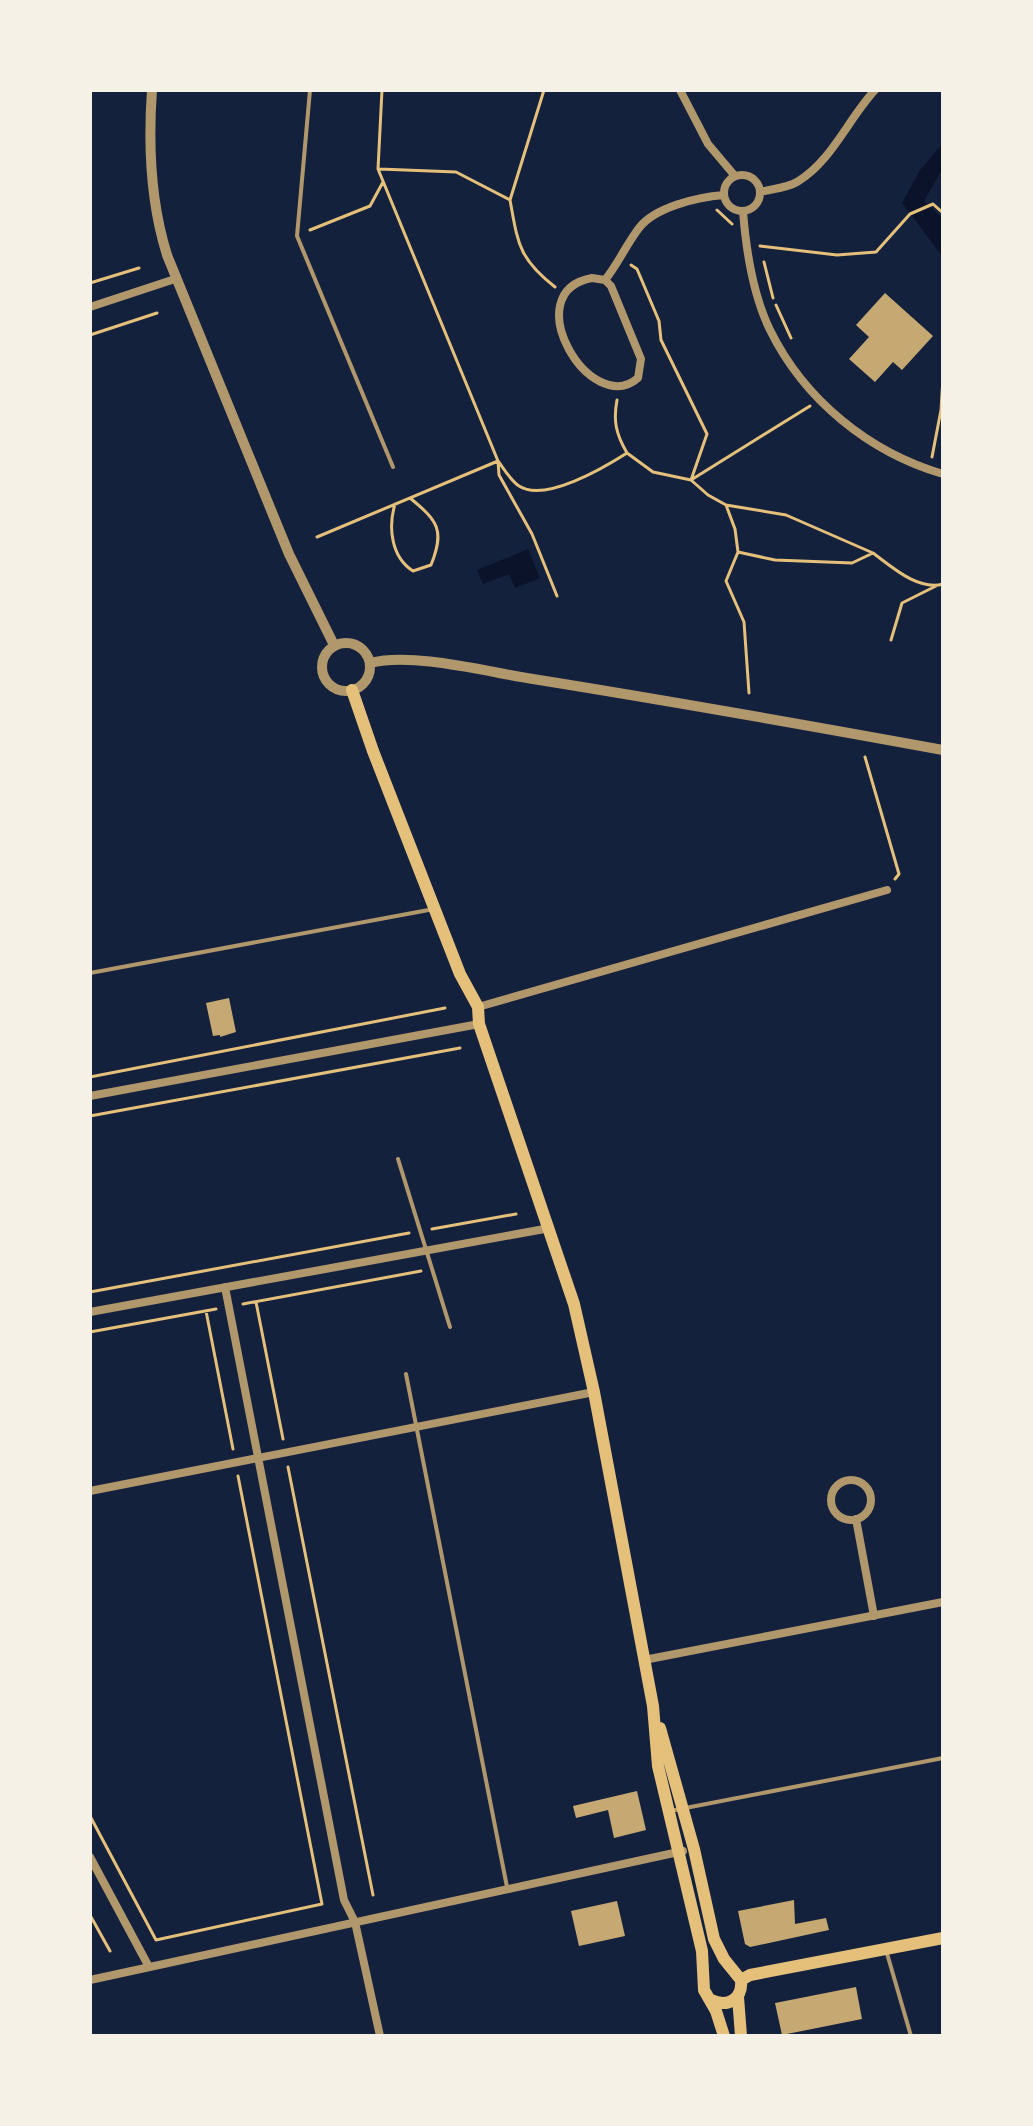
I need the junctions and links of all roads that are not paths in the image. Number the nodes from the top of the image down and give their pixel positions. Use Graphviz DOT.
graph roads {
  1 [pos="152,90"];
  2 [pos="310,90"];
  3 [pos="680,90"];
  4 [pos="875,90"];
  5 [pos="735,176"];
  6 [pos="760,192"];
  7 [pos="724,195"];
  8 [pos="743,211"];
  9 [pos="175,279"];
  10 [pos="605,280"];
  11 [pos="90,307"];
  12 [pos="393,467"];
  13 [pos="943,474"];
  14 [pos="334,645"];
  15 [pos="370,663"];
  16 [pos="352,690"];
  17 [pos="943,750"];
  18 [pos="887,890"];
  19 [pos="436,909"];
  20 [pos="90,973"];
  21 [pos="478,1007"];
  22 [pos="479,1024"];
  23 [pos="90,1096"];
  24 [pos="398,1159"];
  25 [pos="550,1228"];
  26 [pos="426,1250"];
  27 [pos="225,1287"];
  28 [pos="90,1312"];
  29 [pos="450,1327"];
  30 [pos="406,1374"];
  31 [pos="594,1392"];
  32 [pos="417,1427"];
  33 [pos="258,1458"];
  34 [pos="90,1491"];
  35 [pos="856,1519"];
  36 [pos="943,1602"];
  37 [pos="874,1616"];
  38 [pos="644,1660"];
  39 [pos="653,1706"];
  40 [pos="943,1758"];
  41 [pos="683,1808"];
  42 [pos="668,1811"];
  43 [pos="694,1849"];
  44 [pos="677,1852"];
  45 [pos="90,1857"];
  46 [pos="507,1889"];
  47 [pos="355,1922"];
  48 [pos="943,1938"];
  49 [pos="886,1949"];
  50 [pos="149,1967"];
  51 [pos="731,1968"];
  52 [pos="705,1977"];
  53 [pos="90,1980"];
  54 [pos="741,1980"];
  55 [pos="738,1997"];
  56 [pos="711,2000"];
  57 [pos="380,2036"];
  58 [pos="724,2036"];
  59 [pos="741,2036"];
  60 [pos="911,2036"];
  1 -- 9 [label="street"];
  2 -- 12 [label="lane"];
  3 -- 5 [label="street"];
  4 -- 6 [label="street"];
  5 -- 6 [label="street"];
  5 -- 7 [label="street"];
  6 -- 8 [label="street"];
  7 -- 8 [label="street"];
  7 -- 10 [label="street"];
  8 -- 13 [label="street"];
  9 -- 11 [label="street"];
  9 -- 14 [label="street"];
  10 -- 10 [label="street"];
  14 -- 15 [label="street"];
  14 -- 16 [label="street"];
  15 -- 16 [label="street"];
  15 -- 17 [label="street"];
  16 -- 19 [label="main road"];
  18 -- 21 [label="street"];
  19 -- 20 [label="lane"];
  19 -- 21 [label="main road"];
  21 -- 22 [label="main road"];
  22 -- 23 [label="street"];
  22 -- 25 [label="main road"];
  24 -- 26 [label="lane"];
  25 -- 26 [label="street"];
  25 -- 31 [label="main road"];
  26 -- 27 [label="street"];
  26 -- 29 [label="lane"];
  27 -- 28 [label="street"];
  27 -- 33 [label="street"];
  30 -- 32 [label="lane"];
  31 -- 32 [label="street"];
  31 -- 38 [label="main road"];
  32 -- 33 [label="street"];
  32 -- 46 [label="lane"];
  33 -- 34 [label="street"];
  33 -- 47 [label="street"];
  35 -- 35 [label="street"];
  35 -- 37 [label="street"];
  36 -- 37 [label="street"];
  37 -- 38 [label="street"];
  38 -- 39 [label="main road"];
  39 -- 41 [label="main road"];
  39 -- 42 [label="main road"];
  40 -- 41 [label="lane"];
  41 -- 42 [label="lane"];
  41 -- 43 [label="main road"];
  42 -- 44 [label="main road"];
  43 -- 44 [label="street"];
  43 -- 51 [label="main road"];
  44 -- 46 [label="street"];
  44 -- 52 [label="main road"];
  45 -- 50 [label="street"];
  46 -- 47 [label="street"];
  47 -- 50 [label="street"];
  47 -- 57 [label="street"];
  48 -- 49 [label="main road"];
  49 -- 54 [label="main road"];
  49 -- 60 [label="lane"];
  50 -- 53 [label="street"];
  51 -- 52 [label="main road"];
  51 -- 54 [label="main road"];
  52 -- 56 [label="main road"];
  54 -- 55 [label="main road"];
  55 -- 56 [label="main road"];
  55 -- 59 [label="main road"];
  56 -- 58 [label="main road"];
}
